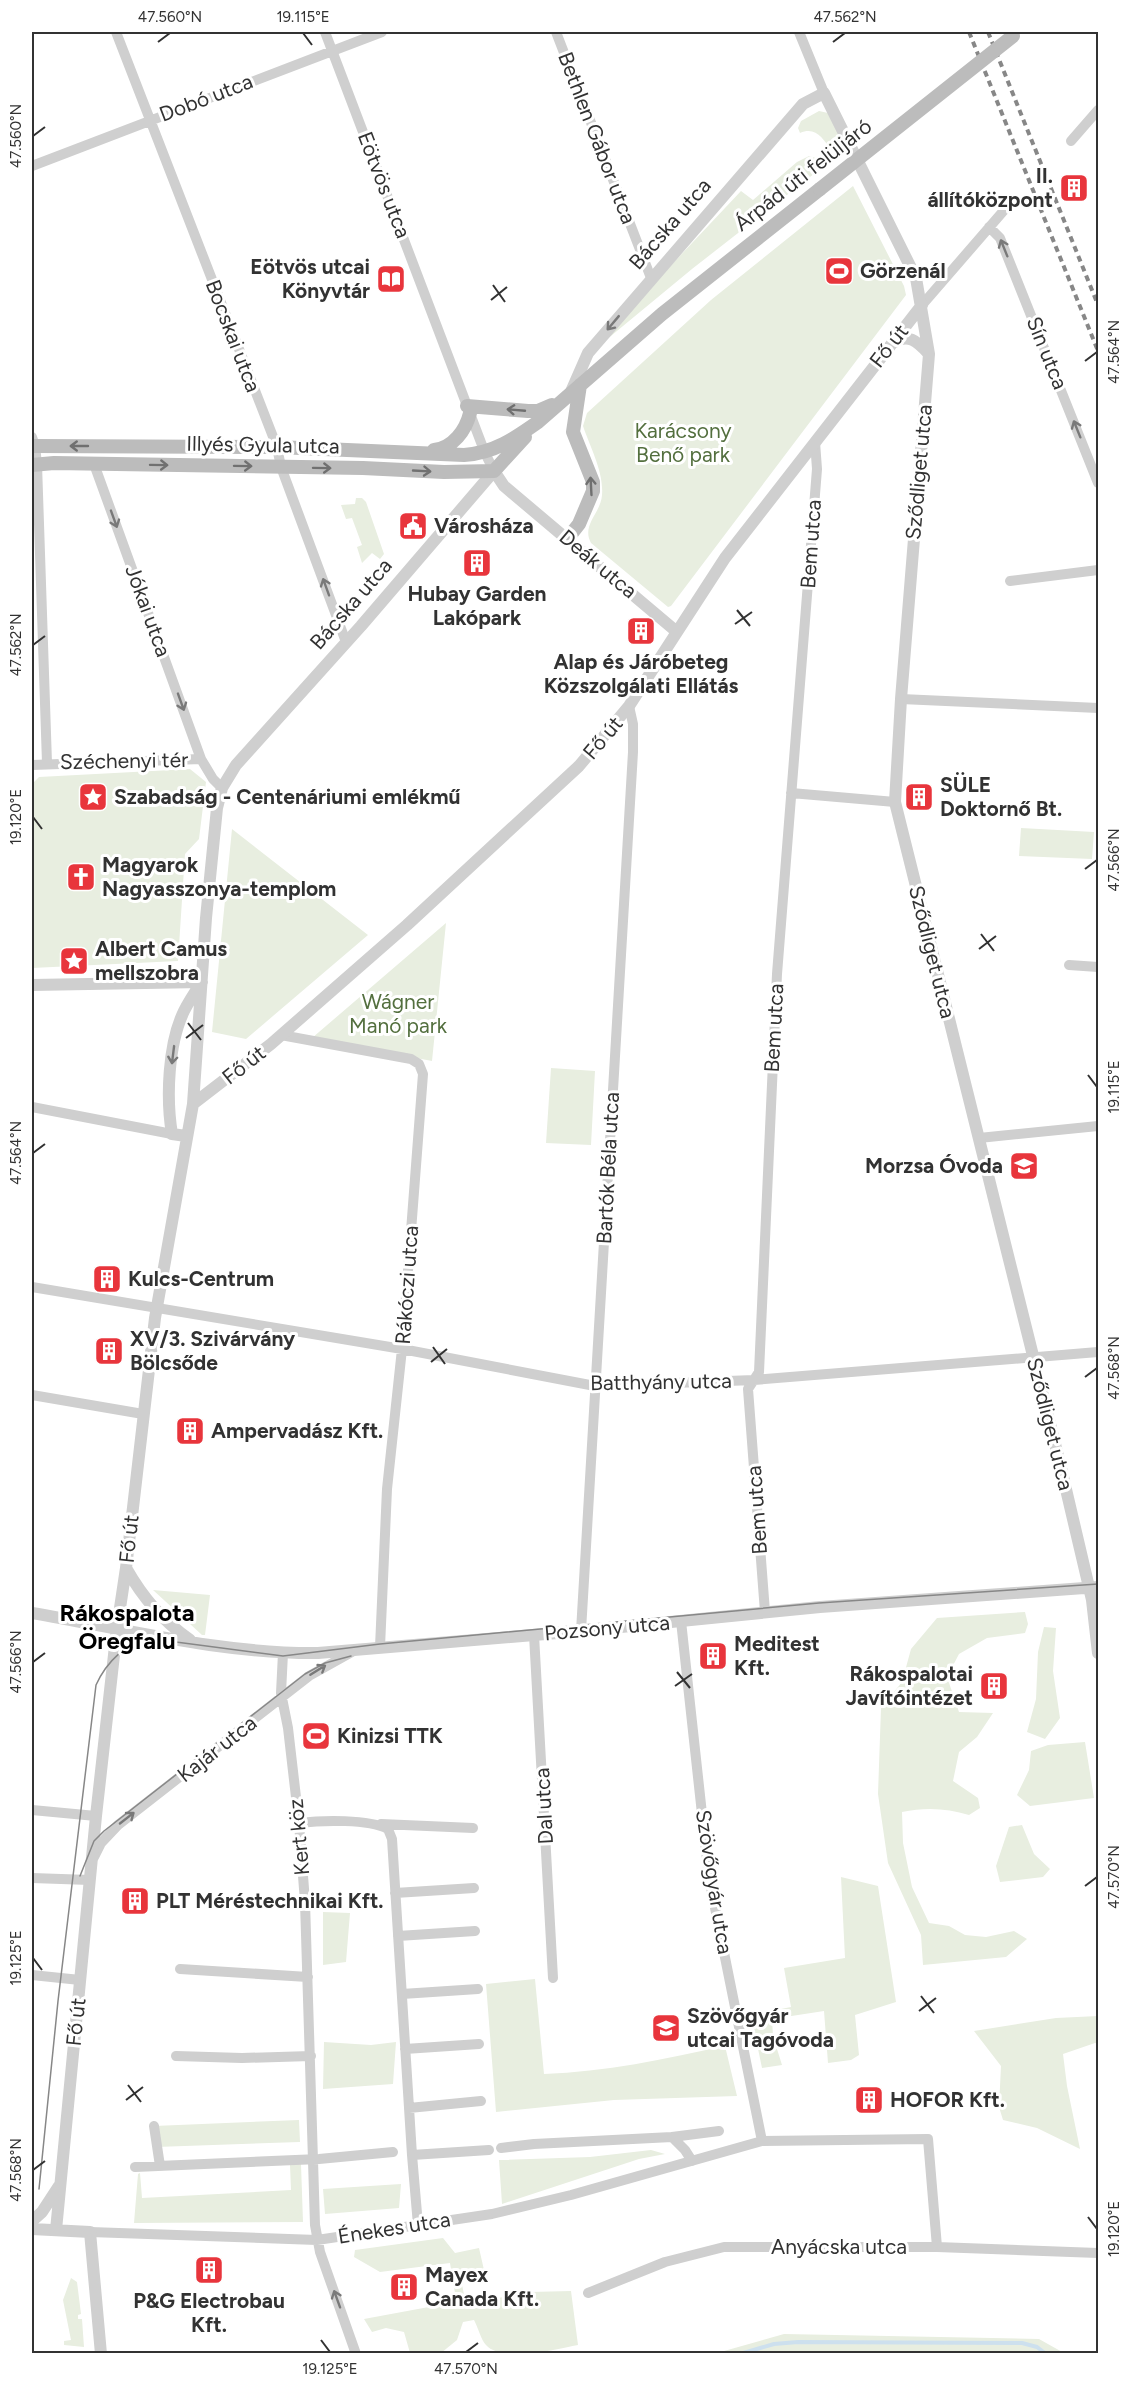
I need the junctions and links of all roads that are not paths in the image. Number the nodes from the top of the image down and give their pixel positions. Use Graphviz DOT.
graph roads {
  1 [pos="116,32"];
  2 [pos="326,32"];
  3 [pos="382,32"];
  4 [pos="556,32"];
  5 [pos="799,32"];
  6 [pos="1018,32"];
  7 [pos="333,50"];
  8 [pos="824,93"];
  9 [pos="1098,110"];
  10 [pos="149,120"];
  11 [pos="1071,141"];
  12 [pos="32,166"];
  13 [pos="1006,208"];
  14 [pos="989,227"];
  15 [pos="651,278"];
  16 [pos="922,304"];
  17 [pos="890,346"];
  18 [pos="929,354"];
  19 [pos="571,393"];
  20 [pos="469,409"];
  21 [pos="538,422"];
  22 [pos="815,442"];
  23 [pos="33,443"];
  24 [pos="277,447"];
  25 [pos="420,452"];
  26 [pos="485,453"];
  27 [pos="94,464"];
  28 [pos="34,465"];
  29 [pos="281,467"];
  30 [pos="494,471"];
  31 [pos="1098,483"];
  32 [pos="568,538"];
  33 [pos="1098,570"];
  34 [pos="1010,581"];
  35 [pos="677,632"];
  36 [pos="346,642"];
  37 [pos="901,699"];
  38 [pos="629,706"];
  39 [pos="1098,708"];
  40 [pos="201,759"];
  41 [pos="47,763"];
  42 [pos="32,765"];
  43 [pos="222,788"];
  44 [pos="791,793"];
  45 [pos="895,802"];
  46 [pos="1069,965"];
  47 [pos="1098,967"];
  48 [pos="202,982"];
  49 [pos="32,985"];
  50 [pos="281,1035"];
  51 [pos="193,1104"];
  52 [pos="32,1107"];
  53 [pos="1098,1126"];
  54 [pos="172,1134"];
  55 [pos="186,1136"];
  56 [pos="979,1138"];
  57 [pos="32,1287"];
  58 [pos="157,1309"];
  59 [pos="402,1349"];
  60 [pos="1098,1352"];
  61 [pos="1033,1357"];
  62 [pos="754,1380"];
  63 [pos="596,1386"];
  64 [pos="32,1395"];
  65 [pos="143,1414"];
  66 [pos="126,1568"];
  67 [pos="1093,1587"];
  68 [pos="765,1612"];
  69 [pos="32,1613"];
  70 [pos="681,1621"];
  71 [pos="117,1628"];
  72 [pos="581,1631"];
  73 [pos="534,1635"];
  74 [pos="194,1642"];
  75 [pos="380,1647"];
  76 [pos="358,1650"];
  77 [pos="283,1653"];
  78 [pos="1098,1653"];
  79 [pos="282,1698"];
  80 [pos="32,1810"];
  81 [pos="96,1816"];
  82 [pos="299,1823"];
  83 [pos="378,1824"];
  84 [pos="473,1828"];
  85 [pos="91,1863"];
  86 [pos="32,1878"];
  87 [pos="90,1880"];
  88 [pos="474,1888"];
  89 [pos="395,1893"];
  90 [pos="475,1930"];
  91 [pos="398,1936"];
  92 [pos="180,1969"];
  93 [pos="32,1975"];
  94 [pos="308,1977"];
  95 [pos="554,1978"];
  96 [pos="80,1980"];
  97 [pos="478,1989"];
  98 [pos="402,1994"];
  99 [pos="479,2044"];
  100 [pos="405,2049"];
  101 [pos="176,2056"];
  102 [pos="311,2056"];
  103 [pos="481,2101"];
  104 [pos="409,2108"];
  105 [pos="154,2126"];
  106 [pos="719,2131"];
  107 [pos="672,2137"];
  108 [pos="762,2141"];
  109 [pos="501,2148"];
  110 [pos="489,2150"];
  111 [pos="393,2152"];
  112 [pos="412,2155"];
  113 [pos="312,2159"];
  114 [pos="692,2161"];
  115 [pos="160,2166"];
  116 [pos="135,2167"];
  117 [pos="59,2185"];
  118 [pos="32,2221"];
  119 [pos="418,2225"];
  120 [pos="32,2229"];
  121 [pos="57,2230"];
  122 [pos="90,2232"];
  123 [pos="317,2240"];
  124 [pos="937,2247"];
  125 [pos="1098,2253"];
  126 [pos="588,2293"];
  127 [pos="101,2354"];
  128 [pos="357,2354"];
  1 -- 10 [label="street, Bocskai utca"];
  2 -- 7 [label="street, Eötvös utca"];
  3 -- 7 [label="street, Dobó utca"];
  4 -- 15 [label="street, Bethlen Gábor utca"];
  5 -- 8 [label="street"];
  6 -- 19 [label="main road, Árpád úti felüljáró, bridge"];
  7 -- 10 [label="street, Dobó utca"];
  7 -- 20 [label="street, Eötvös utca"];
  8 -- 15 [label="street, Bácska utca"];
  8 -- 16 [label="street, Sződliget utca"];
  9 -- 11 [label="street"];
  10 -- 12 [label="street, Dobó utca"];
  10 -- 24 [label="street, Bocskai utca"];
  13 -- 14 [label="street, Fő út"];
  14 -- 16 [label="street, Fő út"];
  31 -- 14 [label="street, Sín utca, one-way"];
  15 -- 19 [label="street, Bácska utca, one-way"];
  16 -- 17 [label="street, Fő út"];
  16 -- 18 [label="street, Sződliget utca"];
  17 -- 18 [label="street"];
  17 -- 22 [label="street, Fő út"];
  18 -- 37 [label="street, Sződliget utca"];
  19 -- 20 [label="main road, one-way"];
  19 -- 21 [label="main road, Bácska utca"];
  32 -- 19 [label="main road, one-way"];
  20 -- 25 [label="main road"];
  20 -- 26 [label="street, Eötvös utca"];
  21 -- 26 [label="main road, Bácska utca"];
  21 -- 30 [label="main road, Bácska utca"];
  22 -- 35 [label="street, Fő út"];
  22 -- 44 [label="street, Bem utca"];
  24 -- 23 [label="main road, Illyés Gyula utca, one-way"];
  23 -- 28 [label="street"];
  24 -- 25 [label="main road, Illyés Gyula utca"];
  24 -- 29 [label="street, Bocskai utca"];
  25 -- 26 [label="main road, Illyés Gyula utca"];
  26 -- 30 [label="street, Eötvös utca"];
  27 -- 28 [label="main road, Illyés Gyula utca"];
  27 -- 29 [label="main road, Illyés Gyula utca, one-way"];
  27 -- 40 [label="street, Jókai utca, one-way"];
  28 -- 41 [label="street"];
  29 -- 30 [label="main road, Illyés Gyula utca, one-way"];
  36 -- 29 [label="street, Bocskai utca, one-way"];
  30 -- 32 [label="street, Deák utca"];
  30 -- 36 [label="street, Bácska utca"];
  32 -- 35 [label="street, Deák utca"];
  33 -- 34 [label="street"];
  35 -- 38 [label="street, Fő út"];
  36 -- 43 [label="street, Bácska utca"];
  37 -- 39 [label="street"];
  37 -- 45 [label="street, Sződliget utca"];
  38 -- 50 [label="street, Fő út"];
  38 -- 63 [label="street, Bartók Béla utca"];
  40 -- 41 [label="street, Széchenyi tér"];
  40 -- 43 [label="street, Széchenyi tér"];
  41 -- 42 [label="street, Széchenyi tér"];
  43 -- 48 [label="street"];
  44 -- 45 [label="street"];
  44 -- 62 [label="street, Bem utca"];
  45 -- 56 [label="street, Sződliget utca"];
  46 -- 47 [label="street"];
  48 -- 49 [label="street"];
  48 -- 51 [label="street"];
  48 -- 54 [label="street, one-way"];
  50 -- 51 [label="street, Fő út"];
  50 -- 59 [label="street, Rákóczi utca"];
  51 -- 55 [label="street, Fő út"];
  52 -- 54 [label="street"];
  53 -- 56 [label="street"];
  54 -- 55 [label="street"];
  55 -- 58 [label="street, Fő út"];
  56 -- 61 [label="street, Sződliget utca"];
  57 -- 58 [label="street, Batthyány utca"];
  58 -- 59 [label="street, Batthyány utca"];
  58 -- 65 [label="street, Fő út"];
  59 -- 63 [label="street, Batthyány utca"];
  59 -- 75 [label="street, Rákóczi utca"];
  60 -- 61 [label="street, Batthyány utca"];
  61 -- 62 [label="street, Batthyány utca"];
  61 -- 67 [label="street, Sződliget utca"];
  62 -- 63 [label="street, Batthyány utca"];
  62 -- 68 [label="street, Bem utca"];
  63 -- 72 [label="street, Bartók Béla utca"];
  64 -- 65 [label="street"];
  65 -- 66 [label="street, Fő út"];
  66 -- 71 [label="street, Fő út"];
  66 -- 74 [label="street"];
  67 -- 68 [label="street, Pozsony utca"];
  67 -- 78 [label="street, Sződliget utca"];
  68 -- 70 [label="street, Pozsony utca"];
  69 -- 71 [label="street, Pozsony utca"];
  70 -- 72 [label="street, Pozsony utca"];
  70 -- 108 [label="street, Szövőgyár utca"];
  71 -- 74 [label="street, Pozsony utca"];
  71 -- 81 [label="street, Fő út"];
  72 -- 73 [label="street, Pozsony utca"];
  73 -- 75 [label="street, Pozsony utca"];
  73 -- 95 [label="street, Dal utca"];
  74 -- 77 [label="street, Pozsony utca"];
  75 -- 76 [label="street, Pozsony utca"];
  76 -- 77 [label="street, Pozsony utca"];
  79 -- 76 [label="street, Kajár utca, one-way"];
  77 -- 79 [label="street, Kert köz"];
  79 -- 82 [label="street, Kert köz"];
  85 -- 79 [label="street, Kajár utca, one-way"];
  80 -- 81 [label="street"];
  81 -- 85 [label="street, Fő út"];
  82 -- 83 [label="street"];
  82 -- 94 [label="street, Kert köz"];
  83 -- 84 [label="street"];
  83 -- 89 [label="street"];
  85 -- 87 [label="street, Fő út"];
  86 -- 87 [label="street"];
  87 -- 96 [label="street, Fő út"];
  88 -- 89 [label="street"];
  89 -- 91 [label="street"];
  90 -- 91 [label="street"];
  91 -- 98 [label="street"];
  92 -- 94 [label="street"];
  93 -- 96 [label="street"];
  94 -- 102 [label="street, Kert köz"];
  96 -- 117 [label="street, Fő út"];
  97 -- 98 [label="street"];
  98 -- 100 [label="street"];
  99 -- 100 [label="street"];
  100 -- 104 [label="street"];
  101 -- 102 [label="street"];
  102 -- 113 [label="street, Kert köz"];
  103 -- 104 [label="street"];
  104 -- 112 [label="street"];
  105 -- 115 [label="street"];
  106 -- 107 [label="street"];
  107 -- 109 [label="street"];
  107 -- 114 [label="street"];
  108 -- 114 [label="street, Énekes utca"];
  108 -- 124 [label="street, Énekes utca"];
  110 -- 112 [label="street"];
  111 -- 113 [label="street"];
  112 -- 119 [label="street"];
  113 -- 115 [label="street"];
  113 -- 123 [label="street, Kert köz"];
  114 -- 119 [label="street, Énekes utca"];
  115 -- 116 [label="street"];
  117 -- 118 [label="street, Fő út"];
  117 -- 121 [label="street, Fő út"];
  119 -- 123 [label="street, Énekes utca"];
  120 -- 121 [label="street"];
  121 -- 122 [label="street"];
  122 -- 123 [label="street, Énekes utca"];
  122 -- 127 [label="street"];
  128 -- 123 [label="street, Kert köz, one-way"];
  124 -- 125 [label="street, Anyácska utca"];
  124 -- 126 [label="street, Anyácska utca"];
}
